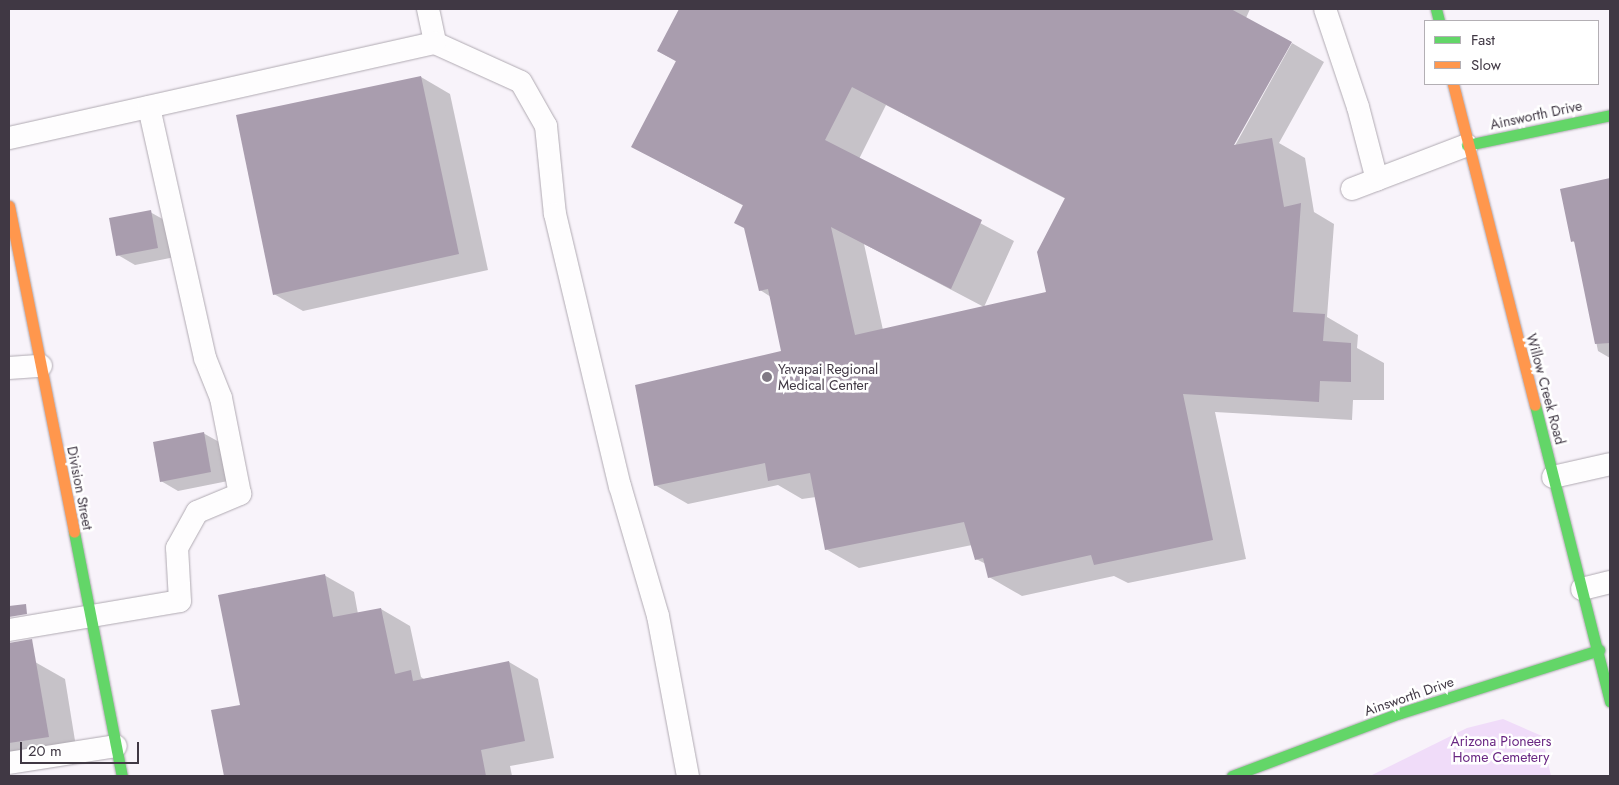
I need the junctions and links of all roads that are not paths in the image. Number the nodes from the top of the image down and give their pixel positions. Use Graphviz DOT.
graph roads {
  1 [pos="428,9"];
  2 [pos="1325,9"];
  3 [pos="435,43"];
  4 [pos="1453,85"];
  5 [pos="149,107"];
  6 [pos="1610,115"];
  7 [pos="9,138"];
  8 [pos="1467,145"];
  9 [pos="1377,180"];
  10 [pos="1352,189"];
  11 [pos="9,206"];
  12 [pos="41,366"];
  13 [pos="9,368"];
  14 [pos="1610,464"];
  15 [pos="1553,477"];
  16 [pos="1610,582"];
  17 [pos="1582,589"];
  18 [pos="90,617"];
  19 [pos="9,630"];
  20 [pos="1599,650"];
  21 [pos="1610,702"];
  22 [pos="116,746"];
  23 [pos="9,763"];
  24 [pos="122,776"];
  25 [pos="688,776"];
  26 [pos="1232,776"];
  1 -- 3 [label="lane"];
  2 -- 9 [label="lane"];
  3 -- 5 [label="lane"];
  3 -- 25 [label="lane"];
  4 -- 8 [label="street, Willow Creek Road"];
  5 -- 7 [label="lane"];
  5 -- 18 [label="lane"];
  6 -- 8 [label="street, Ainsworth Drive"];
  8 -- 9 [label="lane"];
  8 -- 15 [label="street, Willow Creek Road"];
  9 -- 10 [label="lane"];
  11 -- 12 [label="street, Division Street"];
  12 -- 13 [label="lane"];
  12 -- 18 [label="street, Division Street"];
  14 -- 15 [label="lane"];
  15 -- 17 [label="street, Willow Creek Road"];
  16 -- 17 [label="lane"];
  17 -- 20 [label="street, Willow Creek Road"];
  18 -- 19 [label="lane"];
  18 -- 22 [label="street, Division Street"];
  20 -- 21 [label="street, Willow Creek Road"];
  20 -- 26 [label="street, Ainsworth Drive"];
  22 -- 23 [label="lane"];
  22 -- 24 [label="street, Division Street"];
}
